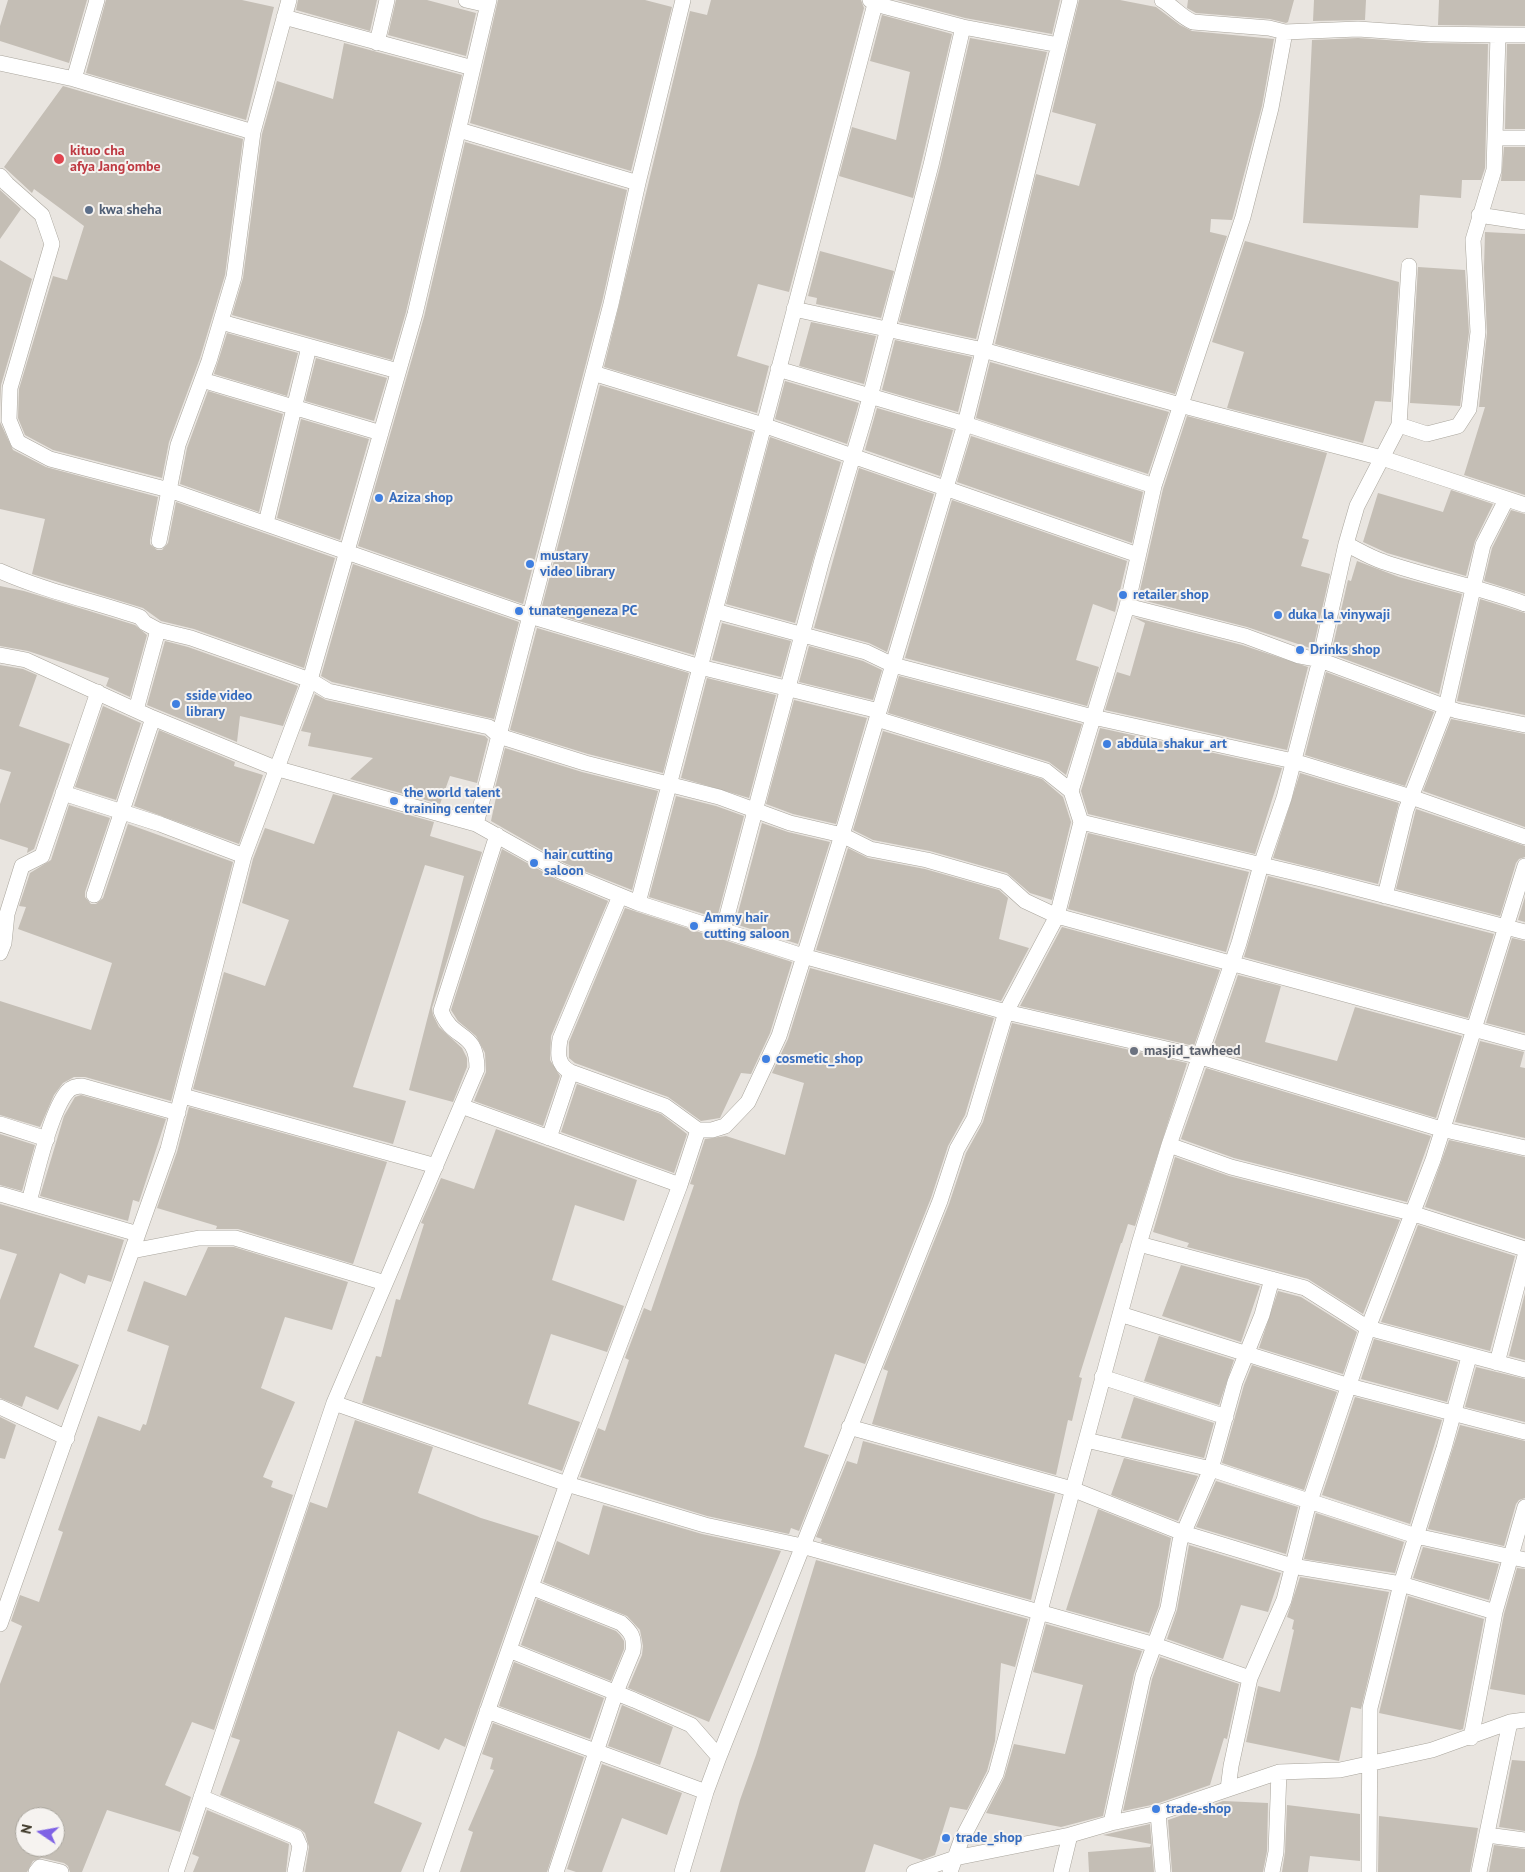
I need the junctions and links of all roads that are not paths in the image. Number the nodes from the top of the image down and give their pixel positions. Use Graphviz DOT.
graph roads {
  1 [pos="97,0"];
  2 [pos="289,0"];
  3 [pos="387,0"];
  4 [pos="466,0"];
  5 [pos="1070,0"];
  6 [pos="1162,0"];
  7 [pos="680,1"];
  8 [pos="489,2"];
  9 [pos="873,2"];
  10 [pos="284,17"];
  11 [pos="963,27"];
  12 [pos="1285,32"];
  13 [pos="1498,35"];
  14 [pos="1525,35"];
  15 [pos="377,43"];
  16 [pos="1059,45"];
  17 [pos="0,63"];
  18 [pos="473,68"];
  19 [pos="74,79"];
  20 [pos="459,130"];
  21 [pos="253,132"];
  22 [pos="1495,138"];
  23 [pos="1525,138"];
  24 [pos="0,176"];
  25 [pos="638,183"];
  26 [pos="1480,215"];
  27 [pos="1525,222"];
  28 [pos="1409,266"];
  29 [pos="794,309"];
  30 [pos="221,322"];
  31 [pos="886,329"];
  32 [pos="309,347"];
  33 [pos="983,350"];
  34 [pos="778,369"];
  35 [pos="398,372"];
  36 [pos="593,373"];
  37 [pos="202,380"];
  38 [pos="870,395"];
  39 [pos="1180,406"];
  40 [pos="294,407"];
  41 [pos="965,424"];
  42 [pos="764,425"];
  43 [pos="1399,425"];
  44 [pos="381,433"];
  45 [pos="854,457"];
  46 [pos="1382,458"];
  47 [pos="1154,486"];
  48 [pos="169,490"];
  49 [pos="945,490"];
  50 [pos="1506,500"];
  51 [pos="1525,505"];
  52 [pos="266,523"];
  53 [pos="159,541"];
  54 [pos="1346,544"];
  55 [pos="347,551"];
  56 [pos="1138,555"];
  57 [pos="0,571"];
  58 [pos="1475,589"];
  59 [pos="1525,604"];
  60 [pos="1127,606"];
  61 [pos="715,610"];
  62 [pos="530,616"];
  63 [pos="158,630"];
  64 [pos="801,635"];
  65 [pos="0,655"];
  66 [pos="1320,660"];
  67 [pos="893,665"];
  68 [pos="700,667"];
  69 [pos="310,680"];
  70 [pos="788,689"];
  71 [pos="98,692"];
  72 [pos="1446,707"];
  73 [pos="136,710"];
  74 [pos="878,715"];
  75 [pos="1093,717"];
  76 [pos="154,718"];
  77 [pos="1525,725"];
  78 [pos="499,736"];
  79 [pos="1293,761"];
  80 [pos="276,768"];
  81 [pos="669,784"];
  82 [pos="1071,791"];
  83 [pos="63,793"];
  84 [pos="1411,797"];
  85 [pos="122,811"];
  86 [pos="756,811"];
  87 [pos="1081,822"];
  88 [pos="476,824"];
  89 [pos="497,834"];
  90 [pos="842,835"];
  91 [pos="1525,837"];
  92 [pos="244,856"];
  93 [pos="1261,865"];
  94 [pos="1525,866"];
  95 [pos="94,895"];
  96 [pos="620,896"];
  97 [pos="1385,896"];
  98 [pos="638,903"];
  99 [pos="1057,916"];
  100 [pos="1506,927"];
  101 [pos="723,931"];
  102 [pos="1525,932"];
  103 [pos="0,953"];
  104 [pos="803,956"];
  105 [pos="1232,963"];
  106 [pos="1006,1012"];
  107 [pos="1474,1029"];
  108 [pos="1525,1043"];
  109 [pos="1201,1057"];
  110 [pos="571,1072"];
  111 [pos="183,1096"];
  112 [pos="461,1106"];
  113 [pos="178,1112"];
  114 [pos="0,1124"];
  115 [pos="1441,1129"];
  116 [pos="698,1130"];
  117 [pos="47,1138"];
  118 [pos="549,1138"];
  119 [pos="1169,1145"];
  120 [pos="1525,1148"];
  121 [pos="436,1166"];
  122 [pos="680,1186"];
  123 [pos="0,1194"];
  124 [pos="28,1202"];
  125 [pos="1411,1213"];
  126 [pos="138,1234"];
  127 [pos="1139,1244"];
  128 [pos="1525,1249"];
  129 [pos="132,1251"];
  130 [pos="1525,1256"];
  131 [pos="1272,1280"];
  132 [pos="385,1283"];
  133 [pos="1120,1314"];
  134 [pos="1368,1328"];
  135 [pos="1247,1353"];
  136 [pos="1469,1357"];
  137 [pos="1497,1363"];
  138 [pos="1525,1370"];
  139 [pos="1102,1378"];
  140 [pos="1349,1386"];
  141 [pos="334,1403"];
  142 [pos="0,1407"];
  143 [pos="1453,1413"];
  144 [pos="1226,1417"];
  145 [pos="849,1428"];
  146 [pos="1525,1432"];
  147 [pos="67,1438"];
  148 [pos="1086,1440"];
  149 [pos="1211,1469"];
  150 [pos="567,1484"];
  151 [pos="1072,1489"];
  152 [pos="1310,1501"];
  153 [pos="1525,1507"];
  154 [pos="1183,1533"];
  155 [pos="1416,1536"];
  156 [pos="802,1546"];
  157 [pos="1518,1558"];
  158 [pos="1292,1566"];
  159 [pos="1401,1584"];
  160 [pos="531,1587"];
  161 [pos="1039,1612"];
  162 [pos="1496,1612"];
  163 [pos="0,1624"];
  164 [pos="1155,1645"];
  165 [pos="509,1650"];
  166 [pos="1250,1678"];
  167 [pos="616,1692"];
  168 [pos="487,1711"];
  169 [pos="1517,1721"];
  170 [pos="1470,1738"];
  171 [pos="595,1751"];
  172 [pos="719,1757"];
  173 [pos="1368,1764"];
  174 [pos="1279,1772"];
  175 [pos="1228,1789"];
  176 [pos="706,1792"];
  177 [pos="201,1797"];
  178 [pos="1158,1813"];
  179 [pos="1111,1822"];
  180 [pos="1070,1835"];
  181 [pos="1488,1835"];
  182 [pos="1525,1840"];
  183 [pos="952,1865"];
  184 [pos="36,1872"];
  185 [pos="61,1872"];
  186 [pos="176,1872"];
  187 [pos="295,1872"];
  188 [pos="431,1872"];
  189 [pos="556,1872"];
  190 [pos="682,1872"];
  191 [pos="914,1872"];
  192 [pos="1061,1872"];
  193 [pos="1163,1872"];
  194 [pos="1272,1872"];
  195 [pos="1369,1872"];
  196 [pos="1479,1872"];
  1 -- 19 [label="street"];
  2 -- 10 [label="street"];
  3 -- 15 [label="street"];
  4 -- 8 [label="street"];
  5 -- 16 [label="street"];
  6 -- 12 [label="street"];
  7 -- 25 [label="street"];
  8 -- 18 [label="street"];
  9 -- 11 [label="street"];
  9 -- 29 [label="street"];
  10 -- 15 [label="street"];
  10 -- 21 [label="street"];
  11 -- 16 [label="street"];
  11 -- 31 [label="street"];
  12 -- 13 [label="street"];
  12 -- 39 [label="street"];
  13 -- 14 [label="street"];
  13 -- 22 [label="street"];
  15 -- 18 [label="street"];
  16 -- 33 [label="street"];
  17 -- 19 [label="street"];
  18 -- 20 [label="street"];
  19 -- 21 [label="street"];
  20 -- 25 [label="street"];
  20 -- 35 [label="street"];
  21 -- 30 [label="street"];
  22 -- 23 [label="street"];
  22 -- 26 [label="street"];
  24 -- 48 [label="street"];
  25 -- 36 [label="street"];
  26 -- 27 [label="street"];
  26 -- 43 [label="street"];
  28 -- 43 [label="street"];
  29 -- 31 [label="street"];
  29 -- 34 [label="street"];
  30 -- 32 [label="street"];
  30 -- 37 [label="street"];
  31 -- 33 [label="street"];
  31 -- 38 [label="street"];
  32 -- 35 [label="street"];
  32 -- 40 [label="street"];
  33 -- 39 [label="street"];
  33 -- 41 [label="street"];
  34 -- 38 [label="street"];
  34 -- 42 [label="street"];
  35 -- 44 [label="street"];
  36 -- 42 [label="street"];
  36 -- 62 [label="street"];
  37 -- 40 [label="street"];
  37 -- 48 [label="street"];
  38 -- 41 [label="street"];
  38 -- 45 [label="street"];
  39 -- 46 [label="street"];
  39 -- 47 [label="street"];
  40 -- 44 [label="street"];
  40 -- 52 [label="street"];
  41 -- 47 [label="street"];
  41 -- 49 [label="street"];
  42 -- 45 [label="street"];
  42 -- 61 [label="street"];
  43 -- 46 [label="street"];
  44 -- 55 [label="street"];
  45 -- 49 [label="street"];
  45 -- 64 [label="street"];
  46 -- 50 [label="street"];
  46 -- 54 [label="street"];
  47 -- 56 [label="street"];
  48 -- 52 [label="street"];
  48 -- 53 [label="street"];
  49 -- 56 [label="street"];
  49 -- 67 [label="street"];
  50 -- 51 [label="street"];
  50 -- 58 [label="street"];
  52 -- 55 [label="street"];
  54 -- 58 [label="street"];
  54 -- 66 [label="street"];
  55 -- 62 [label="street"];
  55 -- 69 [label="street"];
  56 -- 60 [label="street"];
  57 -- 63 [label="street"];
  58 -- 59 [label="street"];
  58 -- 72 [label="street"];
  60 -- 66 [label="street"];
  60 -- 75 [label="street"];
  61 -- 64 [label="street"];
  61 -- 68 [label="street"];
  62 -- 68 [label="street"];
  62 -- 78 [label="street"];
  63 -- 69 [label="street"];
  63 -- 73 [label="street"];
  64 -- 67 [label="street"];
  64 -- 70 [label="street"];
  65 -- 71 [label="street"];
  66 -- 72 [label="street"];
  66 -- 79 [label="street"];
  67 -- 74 [label="street"];
  67 -- 75 [label="street"];
  68 -- 70 [label="street"];
  68 -- 81 [label="street"];
  69 -- 78 [label="street"];
  69 -- 80 [label="street"];
  70 -- 74 [label="street"];
  70 -- 86 [label="street"];
  71 -- 73 [label="street"];
  71 -- 83 [label="street"];
  72 -- 77 [label="street"];
  72 -- 84 [label="street"];
  73 -- 76 [label="street"];
  74 -- 82 [label="street"];
  74 -- 90 [label="street"];
  75 -- 79 [label="street"];
  75 -- 82 [label="street"];
  76 -- 80 [label="street"];
  76 -- 85 [label="street"];
  78 -- 81 [label="street"];
  78 -- 88 [label="street"];
  79 -- 84 [label="street"];
  79 -- 93 [label="street"];
  80 -- 88 [label="street"];
  80 -- 92 [label="street"];
  81 -- 86 [label="street"];
  81 -- 98 [label="street"];
  82 -- 87 [label="street"];
  83 -- 85 [label="street"];
  83 -- 103 [label="street"];
  84 -- 91 [label="street"];
  84 -- 97 [label="street"];
  85 -- 92 [label="street"];
  85 -- 95 [label="street"];
  86 -- 90 [label="street"];
  86 -- 101 [label="street"];
  87 -- 93 [label="street"];
  87 -- 99 [label="street"];
  88 -- 89 [label="street"];
  89 -- 96 [label="street"];
  89 -- 112 [label="street"];
  90 -- 99 [label="street"];
  90 -- 104 [label="street"];
  92 -- 111 [label="street"];
  93 -- 97 [label="street"];
  93 -- 105 [label="street"];
  94 -- 100 [label="street"];
  96 -- 98 [label="street"];
  96 -- 110 [label="street"];
  97 -- 100 [label="street"];
  98 -- 101 [label="street"];
  99 -- 105 [label="street"];
  99 -- 106 [label="street"];
  100 -- 102 [label="street"];
  100 -- 107 [label="street"];
  101 -- 104 [label="street"];
  104 -- 106 [label="street"];
  104 -- 116 [label="street"];
  105 -- 107 [label="street"];
  105 -- 109 [label="street"];
  106 -- 109 [label="street"];
  106 -- 145 [label="street"];
  107 -- 108 [label="street"];
  107 -- 115 [label="street"];
  109 -- 115 [label="street"];
  109 -- 119 [label="street"];
  110 -- 116 [label="street"];
  110 -- 118 [label="street"];
  111 -- 113 [label="street"];
  111 -- 121 [label="street"];
  112 -- 118 [label="street"];
  112 -- 121 [label="street"];
  113 -- 117 [label="street"];
  113 -- 126 [label="street"];
  114 -- 117 [label="street"];
  115 -- 120 [label="street"];
  115 -- 125 [label="street"];
  116 -- 122 [label="street"];
  117 -- 124 [label="street"];
  118 -- 122 [label="street"];
  119 -- 125 [label="street"];
  119 -- 127 [label="street"];
  121 -- 132 [label="street"];
  122 -- 150 [label="street"];
  123 -- 124 [label="street"];
  124 -- 126 [label="street"];
  125 -- 128 [label="street"];
  125 -- 134 [label="street"];
  126 -- 129 [label="street"];
  127 -- 131 [label="street"];
  127 -- 133 [label="street"];
  129 -- 132 [label="street"];
  129 -- 147 [label="street"];
  130 -- 137 [label="street"];
  131 -- 134 [label="street"];
  131 -- 135 [label="street"];
  132 -- 141 [label="street"];
  133 -- 135 [label="street"];
  133 -- 139 [label="street"];
  134 -- 136 [label="street"];
  134 -- 140 [label="street"];
  135 -- 140 [label="street"];
  135 -- 144 [label="street"];
  136 -- 137 [label="street"];
  136 -- 143 [label="street"];
  137 -- 138 [label="street"];
  139 -- 144 [label="street"];
  139 -- 148 [label="street"];
  140 -- 143 [label="street"];
  140 -- 152 [label="street"];
  141 -- 150 [label="street"];
  141 -- 177 [label="street"];
  142 -- 147 [label="street"];
  143 -- 146 [label="street"];
  143 -- 155 [label="street"];
  144 -- 149 [label="street"];
  145 -- 151 [label="street"];
  145 -- 156 [label="street"];
  147 -- 163 [label="street"];
  148 -- 149 [label="street"];
  148 -- 151 [label="street"];
  149 -- 152 [label="street"];
  149 -- 154 [label="street"];
  150 -- 156 [label="street"];
  150 -- 160 [label="street"];
  151 -- 154 [label="street"];
  151 -- 161 [label="street"];
  152 -- 155 [label="street"];
  152 -- 158 [label="street"];
  153 -- 157 [label="street"];
  154 -- 158 [label="street"];
  154 -- 164 [label="street"];
  155 -- 157 [label="street"];
  155 -- 159 [label="street"];
  156 -- 161 [label="street"];
  156 -- 172 [label="street"];
  157 -- 162 [label="street"];
  158 -- 159 [label="street"];
  158 -- 166 [label="street"];
  159 -- 162 [label="street"];
  159 -- 173 [label="street"];
  160 -- 165 [label="street"];
  160 -- 167 [label="street"];
  161 -- 164 [label="street"];
  161 -- 183 [label="street"];
  162 -- 170 [label="street"];
  164 -- 166 [label="street"];
  164 -- 179 [label="street"];
  165 -- 167 [label="street"];
  165 -- 168 [label="street"];
  166 -- 175 [label="street"];
  167 -- 171 [label="street"];
  167 -- 172 [label="street"];
  168 -- 171 [label="street"];
  168 -- 188 [label="street"];
  169 -- 170 [label="street"];
  169 -- 181 [label="street"];
  170 -- 173 [label="street"];
  171 -- 176 [label="street"];
  171 -- 189 [label="street"];
  172 -- 176 [label="street"];
  173 -- 174 [label="street"];
  173 -- 195 [label="street"];
  174 -- 175 [label="street"];
  174 -- 194 [label="street"];
  175 -- 178 [label="street"];
  176 -- 190 [label="street"];
  177 -- 186 [label="street"];
  177 -- 187 [label="street"];
  178 -- 179 [label="street"];
  178 -- 193 [label="street"];
  179 -- 180 [label="street"];
  180 -- 183 [label="street"];
  180 -- 192 [label="street"];
  181 -- 182 [label="street"];
  181 -- 196 [label="street"];
  183 -- 191 [label="street"];
  184 -- 185 [label="street"];
}
